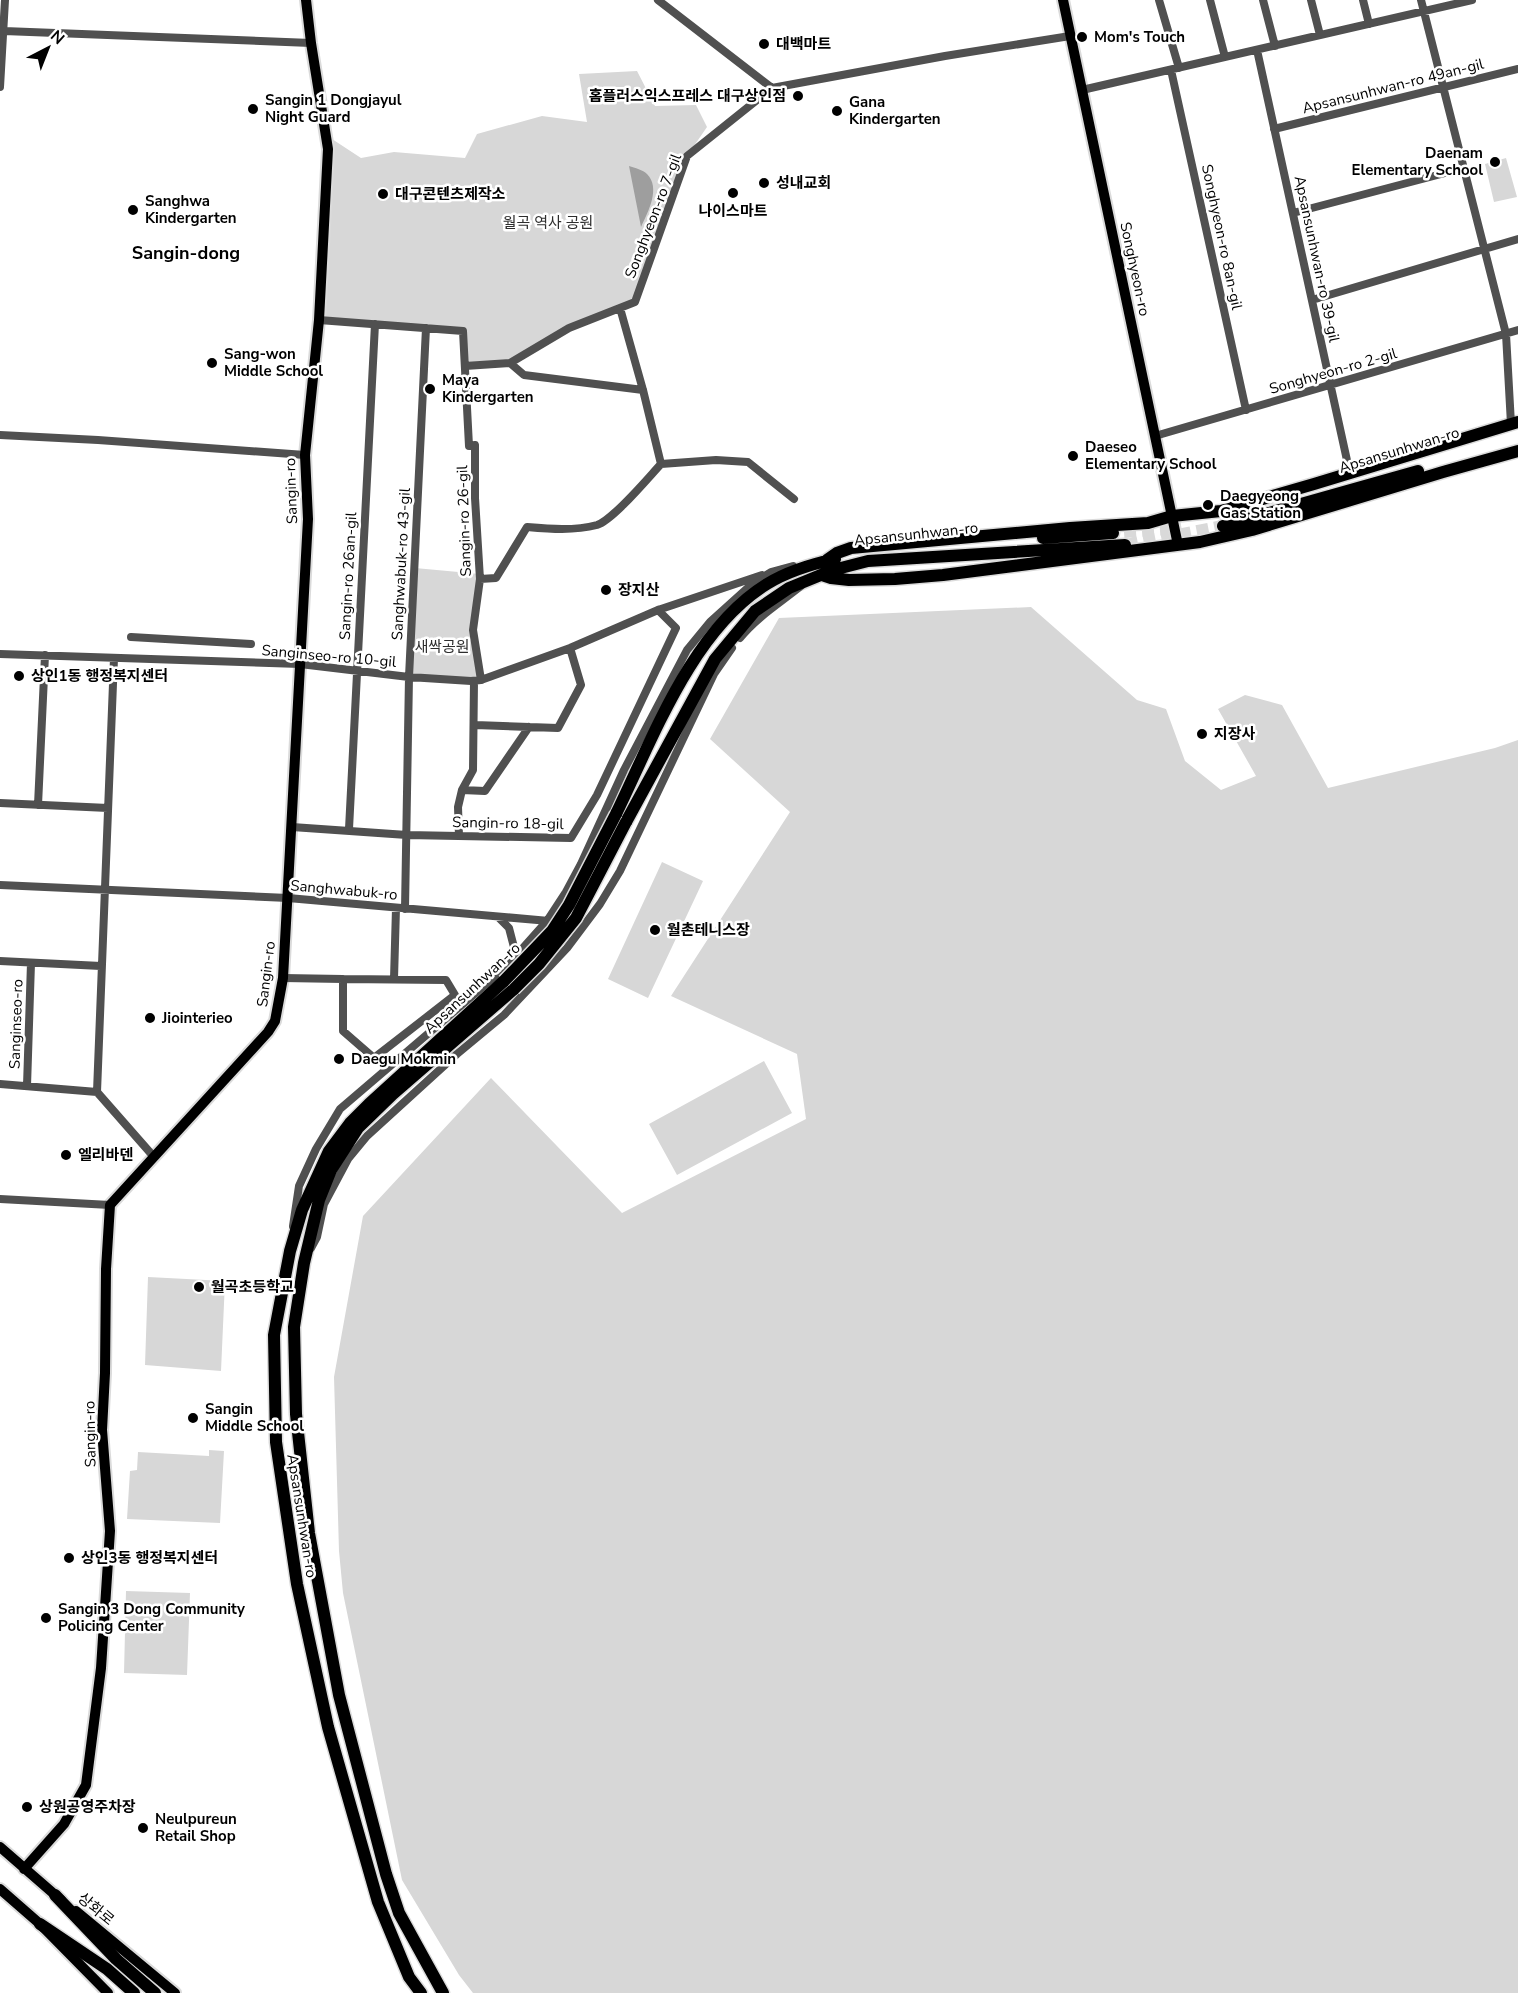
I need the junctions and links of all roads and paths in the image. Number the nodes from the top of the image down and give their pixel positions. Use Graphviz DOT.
graph roads {
  1 [pos="5,0"];
  2 [pos="306,0"];
  3 [pos="658,0"];
  4 [pos="1062,0"];
  5 [pos="1159,0"];
  6 [pos="1210,0"];
  7 [pos="1263,0"];
  8 [pos="1311,0"];
  9 [pos="1363,0"];
  10 [pos="1421,0"];
  11 [pos="1472,0"];
  12 [pos="1424,11"];
  13 [pos="1369,24"];
  14 [pos="4,31"];
  15 [pos="1320,35"];
  16 [pos="1070,36"];
  17 [pos="311,43"];
  18 [pos="1275,46"];
  19 [pos="1257,50"];
  20 [pos="1225,57"];
  21 [pos="1175,69"];
  22 [pos="1518,69"];
  23 [pos="0,87"];
  24 [pos="772,88"];
  25 [pos="1443,89"];
  26 [pos="1082,90"];
  27 [pos="1274,129"];
  28 [pos="1464,168"];
  29 [pos="1293,213"];
  30 [pos="1518,239"];
  31 [pos="1485,249"];
  32 [pos="1312,300"];
  33 [pos="620,308"];
  34 [pos="319,320"];
  35 [pos="375,324"];
  36 [pos="426,328"];
  37 [pos="1518,330"];
  38 [pos="1506,334"];
  39 [pos="510,363"];
  40 [pos="465,366"];
  41 [pos="1330,386"];
  42 [pos="643,390"];
  43 [pos="1246,410"];
  44 [pos="1516,425"];
  45 [pos="0,435"];
  46 [pos="1155,436"];
  47 [pos="1518,443"];
  48 [pos="1518,451"];
  49 [pos="305,454"];
  50 [pos="661,464"];
  51 [pos="1350,474"];
  52 [pos="794,499"];
  53 [pos="1172,516"];
  54 [pos="1178,544"];
  55 [pos="827,561"];
  56 [pos="808,565"];
  57 [pos="771,572"];
  58 [pos="822,575"];
  59 [pos="480,579"];
  60 [pos="810,579"];
  61 [pos="658,610"];
  62 [pos="131,637"];
  63 [pos="251,644"];
  64 [pos="570,648"];
  65 [pos="0,654"];
  66 [pos="45,655"];
  67 [pos="114,658"];
  68 [pos="300,664"];
  69 [pos="357,670"];
  70 [pos="409,677"];
  71 [pos="478,680"];
  72 [pos="475,725"];
  73 [pos="528,727"];
  74 [pos="462,790"];
  75 [pos="0,803"];
  76 [pos="38,805"];
  77 [pos="108,808"];
  78 [pos="292,827"];
  79 [pos="349,829"];
  80 [pos="406,835"];
  81 [pos="459,836"];
  82 [pos="0,885"];
  83 [pos="104,890"];
  84 [pos="288,898"];
  85 [pos="400,909"];
  86 [pos="498,917"];
  87 [pos="547,921"];
  88 [pos="582,927"];
  89 [pos="513,959"];
  90 [pos="0,961"];
  91 [pos="32,963"];
  92 [pos="101,966"];
  93 [pos="283,978"];
  94 [pos="343,979"];
  95 [pos="394,980"];
  96 [pos="509,985"];
  97 [pos="528,990"];
  98 [pos="0,1084"];
  99 [pos="27,1086"];
  100 [pos="97,1092"];
  101 [pos="154,1157"];
  102 [pos="0,1199"];
  103 [pos="110,1205"];
  104 [pos="290,1251"];
  105 [pos="306,1256"];
  106 [pos="0,1847"];
  107 [pos="24,1869"];
  108 [pos="0,1889"];
  109 [pos="55,1895"];
  110 [pos="40,1924"];
  111 [pos="108,1993"];
  112 [pos="134,1993"];
  113 [pos="155,1993"];
  114 [pos="175,1993"];
  115 [pos="421,1993"];
  116 [pos="443,1993"];
  1 -- 14 [label="street"];
  2 -- 17 [label="main road, Sangin-ro"];
  3 -- 24 [label="street"];
  4 -- 16 [label="main road, Songhyeon-ro"];
  5 -- 21 [label="street, Songhyeon-ro 8an-gil"];
  6 -- 20 [label="street"];
  7 -- 18 [label="street"];
  8 -- 15 [label="street"];
  9 -- 13 [label="street"];
  10 -- 12 [label="street"];
  11 -- 12 [label="street"];
  12 -- 13 [label="street"];
  12 -- 25 [label="street"];
  13 -- 15 [label="street"];
  14 -- 17 [label="street"];
  14 -- 23 [label="street"];
  15 -- 18 [label="street"];
  16 -- 24 [label="street, Songhyeon-ro 7-gil"];
  16 -- 26 [label="main road, Songhyeon-ro"];
  17 -- 34 [label="main road, Sangin-ro"];
  18 -- 19 [label="street"];
  19 -- 20 [label="street"];
  19 -- 27 [label="street, Apsansunhwan-ro 39-gil"];
  20 -- 21 [label="street"];
  21 -- 26 [label="street"];
  21 -- 43 [label="street, Songhyeon-ro 8an-gil"];
  22 -- 25 [label="street, Apsansunhwan-ro 49an-gil"];
  24 -- 33 [label="street, Songhyeon-ro 7-gil"];
  25 -- 27 [label="street, Apsansunhwan-ro 49an-gil"];
  25 -- 28 [label="street"];
  26 -- 46 [label="main road, Songhyeon-ro"];
  27 -- 29 [label="street, Apsansunhwan-ro 39-gil"];
  28 -- 29 [label="street"];
  28 -- 31 [label="street"];
  29 -- 32 [label="street, Apsansunhwan-ro 39-gil"];
  30 -- 31 [label="street"];
  31 -- 32 [label="street"];
  31 -- 38 [label="street"];
  32 -- 41 [label="street, Apsansunhwan-ro 39-gil"];
  33 -- 39 [label="street, Songhyeon-ro 7-gil"];
  33 -- 42 [label="street"];
  34 -- 35 [label="street, Sangin-ro 26-gil"];
  34 -- 49 [label="main road, Sangin-ro"];
  35 -- 36 [label="street, Sangin-ro 26-gil"];
  35 -- 69 [label="street, Sangin-ro 26an-gil"];
  36 -- 40 [label="street, Sangin-ro 26-gil"];
  36 -- 70 [label="street, Sanghwabuk-ro 43-gil"];
  37 -- 38 [label="street, Songhyeon-ro 2-gil"];
  38 -- 41 [label="street, Songhyeon-ro 2-gil"];
  38 -- 44 [label="street"];
  39 -- 40 [label="street, Songhyeon-ro 7-gil"];
  39 -- 42 [label="street"];
  40 -- 59 [label="street, Sangin-ro 26-gil"];
  41 -- 43 [label="street, Songhyeon-ro 2-gil"];
  41 -- 51 [label="street, Apsansunhwan-ro 39-gil"];
  42 -- 50 [label="street"];
  43 -- 46 [label="street, Songhyeon-ro 2-gil"];
  44 -- 47 [label="highway, Apsansunhwan-ro"];
  44 -- 51 [label="highway"];
  45 -- 49 [label="street"];
  46 -- 53 [label="main road, Songhyeon-ro"];
  48 -- 54 [label="highway"];
  49 -- 68 [label="main road, Sangin-ro"];
  50 -- 52 [label="street"];
  50 -- 59 [label="street"];
  51 -- 53 [label="highway"];
  53 -- 54 [label="main road, Songhyeon-ro"];
  53 -- 55 [label="highway"];
  54 -- 58 [label="highway"];
  55 -- 56 [label="highway, Apsansunhwan-ro"];
  55 -- 58 [label="highway, Apsansunhwan-ro"];
  56 -- 57 [label="street, Sanginseo-ro 10-gil"];
  56 -- 96 [label="highway, Apsansunhwan-ro, bridge"];
  57 -- 61 [label="street, Sanginseo-ro 10-gil"];
  57 -- 87 [label="street"];
  58 -- 60 [label="highway, Apsansunhwan-ro"];
  59 -- 71 [label="street, Sangin-ro 26-gil"];
  60 -- 88 [label="street"];
  60 -- 96 [label="highway, Apsansunhwan-ro, bridge"];
  61 -- 64 [label="street, Sanginseo-ro 10-gil"];
  61 -- 81 [label="street, Sangin-ro 18-gil"];
  62 -- 63 [label="street"];
  64 -- 71 [label="street, Sanginseo-ro 10-gil"];
  64 -- 73 [label="street"];
  65 -- 66 [label="street, Sanginseo-ro 10-gil"];
  66 -- 67 [label="street, Sanginseo-ro 10-gil"];
  66 -- 76 [label="street"];
  67 -- 68 [label="street, Sanginseo-ro 10-gil"];
  67 -- 77 [label="street"];
  68 -- 69 [label="street, Sanginseo-ro 10-gil"];
  68 -- 78 [label="main road, Sangin-ro"];
  69 -- 70 [label="street, Sanginseo-ro 10-gil"];
  69 -- 79 [label="street, Sangin-ro 26an-gil"];
  70 -- 71 [label="street, Sanginseo-ro 10-gil"];
  70 -- 80 [label="street, Sanghwabuk-ro 43-gil"];
  71 -- 72 [label="street, Sangin-ro 26-gil"];
  72 -- 73 [label="street"];
  72 -- 74 [label="street, Sangin-ro 26-gil"];
  73 -- 74 [label="street"];
  74 -- 81 [label="street, Sangin-ro 26-gil"];
  75 -- 76 [label="street"];
  76 -- 77 [label="street"];
  77 -- 83 [label="street"];
  78 -- 79 [label="street, Sangin-ro 18-gil"];
  78 -- 84 [label="main road, Sangin-ro"];
  79 -- 80 [label="street, Sangin-ro 18-gil"];
  80 -- 81 [label="street, Sangin-ro 18-gil"];
  80 -- 85 [label="street, Sanghwabuk-ro 43-gil"];
  82 -- 83 [label="street, Sanghwabuk-ro"];
  83 -- 84 [label="street, Sanghwabuk-ro"];
  83 -- 92 [label="street"];
  84 -- 85 [label="street, Sanghwabuk-ro"];
  84 -- 93 [label="main road, Sangin-ro"];
  85 -- 86 [label="street, Sanghwabuk-ro"];
  85 -- 95 [label="street, Sanghwabuk-ro 43-gil"];
  86 -- 87 [label="street, Sanghwabuk-ro"];
  86 -- 89 [label="street"];
  87 -- 88 [label="street, Sanghwabuk-ro"];
  87 -- 89 [label="street"];
  88 -- 97 [label="street"];
  89 -- 97 [label="street"];
  89 -- 104 [label="street"];
  90 -- 91 [label="street, Sanginseo-ro"];
  91 -- 92 [label="street, Sanginseo-ro"];
  91 -- 99 [label="street, Sanginseo-ro"];
  92 -- 100 [label="street"];
  93 -- 94 [label="street"];
  93 -- 101 [label="main road, Sangin-ro"];
  94 -- 95 [label="street"];
  94 -- 95 [label="street"];
  96 -- 104 [label="highway, Apsansunhwan-ro"];
  96 -- 105 [label="highway, Apsansunhwan-ro"];
  97 -- 105 [label="street"];
  98 -- 99 [label="street, Sanginseo-ro"];
  99 -- 100 [label="street, Sanginseo-ro"];
  100 -- 101 [label="street"];
  101 -- 103 [label="main road, Sangin-ro"];
  102 -- 103 [label="street"];
  103 -- 107 [label="main road, Sangin-ro"];
  104 -- 115 [label="highway, Apsansunhwan-ro"];
  105 -- 116 [label="highway, Apsansunhwan-ro"];
  106 -- 107 [label="main road, 상화로"];
  107 -- 109 [label="main road, 상화로"];
  108 -- 110 [label="main road"];
  109 -- 113 [label="highway"];
  109 -- 114 [label="main road, 상화로"];
  110 -- 111 [label="main road"];
  110 -- 112 [label="highway"];
}
